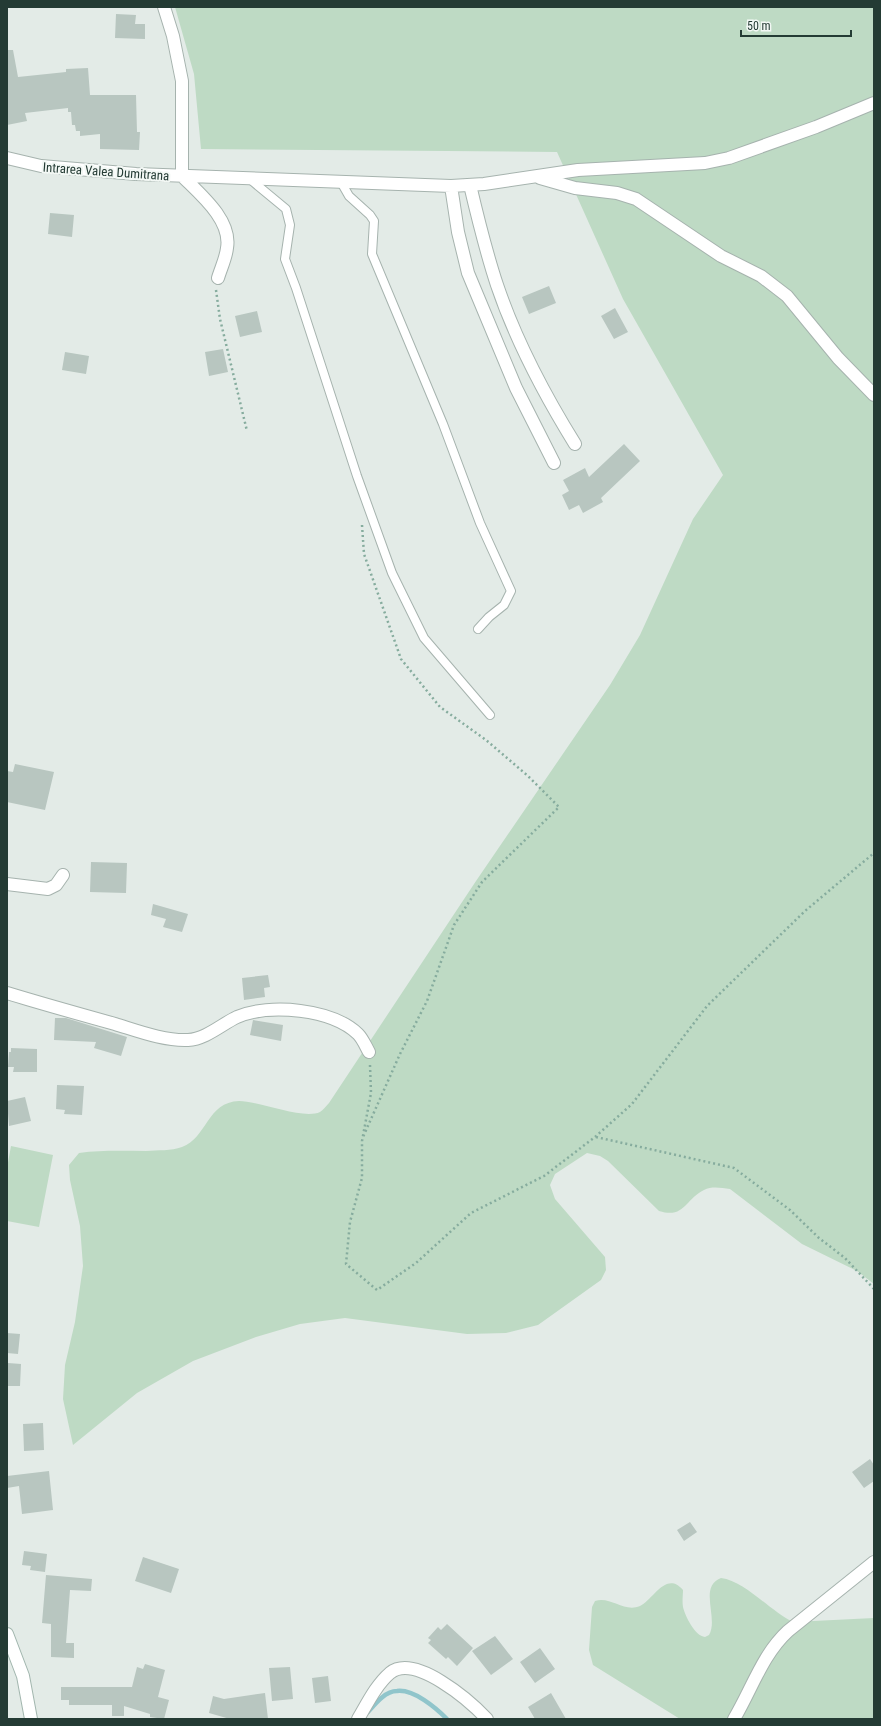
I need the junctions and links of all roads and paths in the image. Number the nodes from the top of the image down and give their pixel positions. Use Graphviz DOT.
graph roads {
  1 [pos="164,7"];
  2 [pos="874,102"];
  3 [pos="7,158"];
  4 [pos="182,176"];
  5 [pos="535,176"];
  6 [pos="251,180"];
  7 [pos="341,182"];
  8 [pos="470,185"];
  9 [pos="451,186"];
  10 [pos="218,278"];
  11 [pos="874,395"];
  12 [pos="247,431"];
  13 [pos="575,444"];
  14 [pos="554,463"];
  15 [pos="362,524"];
  16 [pos="478,629"];
  17 [pos="490,715"];
  18 [pos="874,853"];
  19 [pos="63,875"];
  20 [pos="7,884"];
  21 [pos="7,993"];
  22 [pos="369,1052"];
  23 [pos="595,1136"];
  24 [pos="362,1141"];
  25 [pos="874,1289"];
  26 [pos="874,1562"];
  27 [pos="7,1634"];
  28 [pos="31,1719"];
  29 [pos="358,1719"];
  30 [pos="487,1719"];
  31 [pos="734,1719"];
  1 -- 4 [label="street"];
  2 -- 5 [label="street"];
  3 -- 4 [label="street, Intrarea Valea Dumitrana"];
  4 -- 6 [label="street"];
  4 -- 10 [label="street, Intrarea Valea Dumitrana"];
  5 -- 8 [label="street"];
  5 -- 11 [label="street"];
  6 -- 7 [label="street"];
  6 -- 17 [label="lane"];
  7 -- 9 [label="street"];
  7 -- 16 [label="lane"];
  8 -- 9 [label="street"];
  8 -- 13 [label="street"];
  9 -- 14 [label="street"];
  10 -- 12 [label="path"];
  15 -- 24 [label="path"];
  18 -- 23 [label="path"];
  19 -- 20 [label="street"];
  21 -- 22 [label="street"];
  22 -- 24 [label="path"];
  23 -- 24 [label="path"];
  23 -- 25 [label="path"];
  26 -- 31 [label="street"];
  27 -- 28 [label="street"];
  29 -- 30 [label="street"];
}
